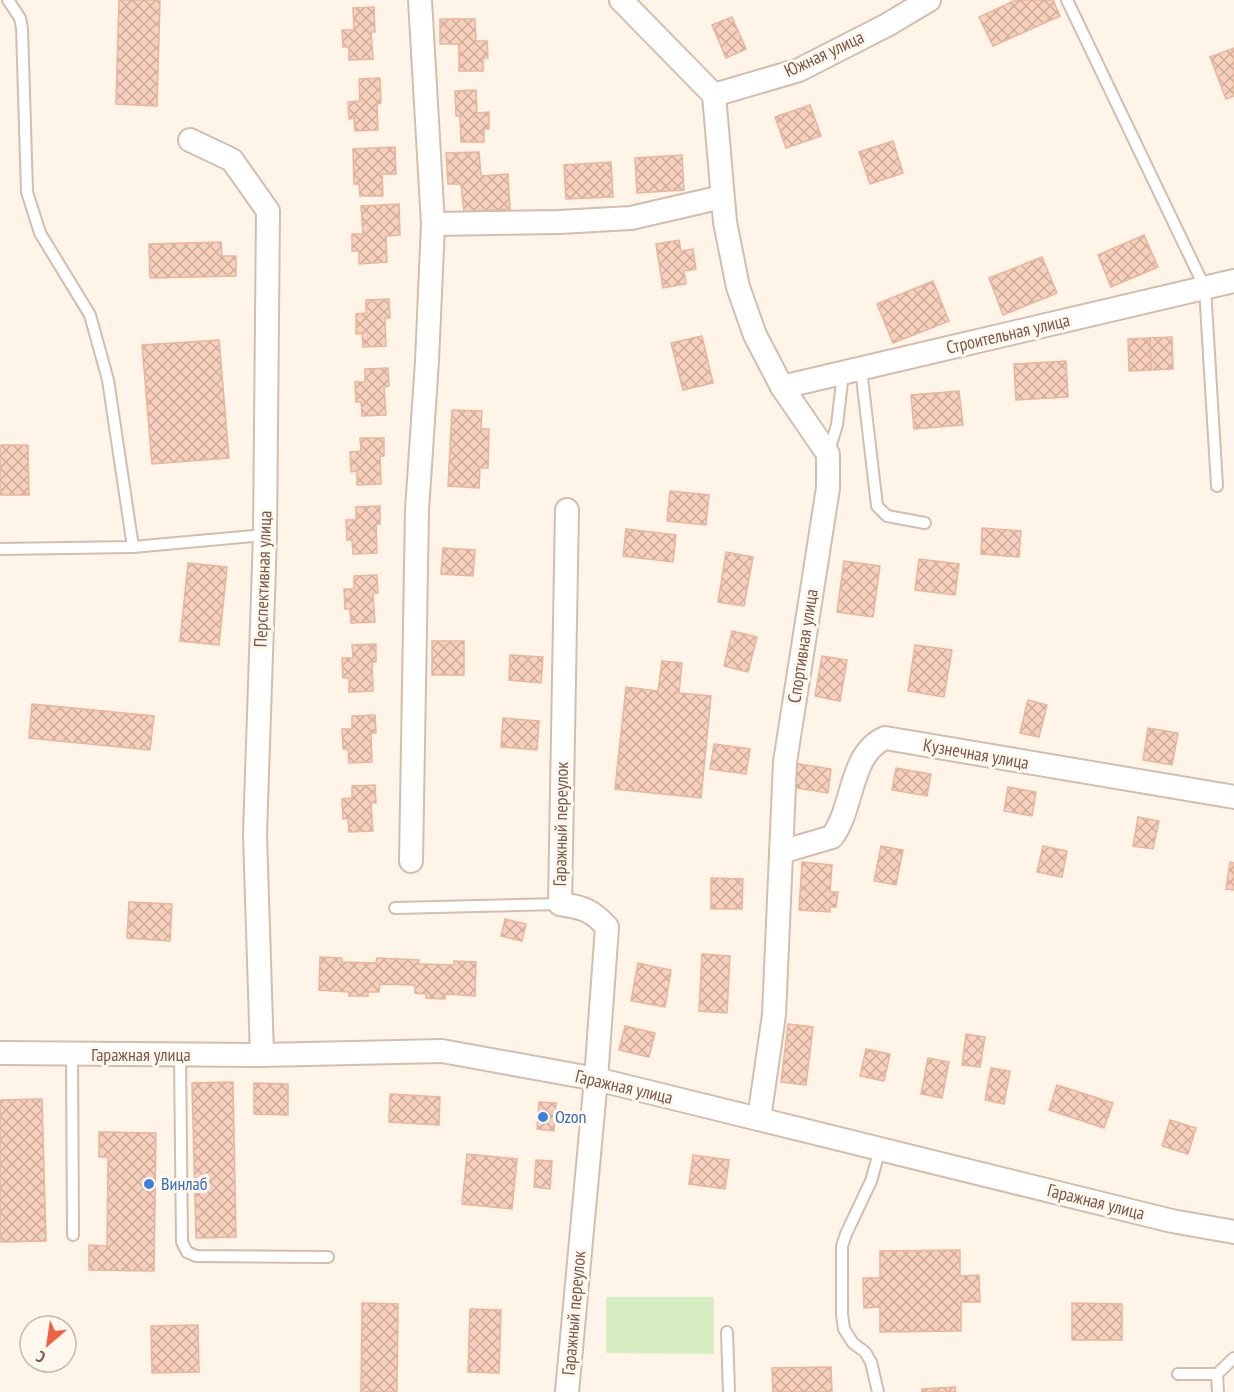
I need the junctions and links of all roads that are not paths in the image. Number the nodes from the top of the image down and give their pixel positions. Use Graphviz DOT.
graph roads {
  1 [pos="8,0"];
  2 [pos="420,0"];
  3 [pos="621,0"];
  4 [pos="929,0"];
  5 [pos="1067,0"];
  6 [pos="714,95"];
  7 [pos="190,140"];
  8 [pos="722,197"];
  9 [pos="433,224"];
  10 [pos="1234,281"];
  11 [pos="1205,288"];
  12 [pos="852,371"];
  13 [pos="782,387"];
  14 [pos="828,454"];
  15 [pos="1217,486"];
  16 [pos="567,510"];
  17 [pos="926,523"];
  18 [pos="265,535"];
  19 [pos="133,547"];
  20 [pos="0,549"];
  21 [pos="1234,798"];
  22 [pos="781,852"];
  23 [pos="411,861"];
  24 [pos="560,904"];
  25 [pos="395,908"];
  26 [pos="0,1053"];
  27 [pos="72,1054"];
  28 [pos="180,1055"];
  29 [pos="262,1056"];
  30 [pos="596,1079"];
  31 [pos="759,1119"];
  32 [pos="880,1149"];
  33 [pos="1234,1232"];
  34 [pos="73,1235"];
  35 [pos="328,1257"];
  36 [pos="727,1332"];
  37 [pos="1234,1358"];
  38 [pos="1178,1374"];
  39 [pos="1217,1374"];
  40 [pos="567,1392"];
  41 [pos="729,1392"];
  42 [pos="878,1392"];
  43 [pos="1218,1392"];
  1 -- 19 [label="lane"];
  2 -- 9 [label="street"];
  3 -- 6 [label="street"];
  4 -- 6 [label="street, Южная улица"];
  5 -- 11 [label="lane"];
  6 -- 8 [label="street"];
  7 -- 18 [label="street, Перспективная улица"];
  8 -- 9 [label="street"];
  8 -- 13 [label="street"];
  9 -- 23 [label="street"];
  10 -- 11 [label="street, Строительная улица"];
  11 -- 12 [label="street, Строительная улица"];
  11 -- 15 [label="lane"];
  12 -- 13 [label="street, Строительная улица"];
  12 -- 14 [label="lane"];
  12 -- 17 [label="lane"];
  13 -- 14 [label="street"];
  14 -- 22 [label="street, Спортивная улица"];
  16 -- 24 [label="street, Гаражный переулок"];
  18 -- 19 [label="lane"];
  18 -- 29 [label="street, Перспективная улица"];
  19 -- 20 [label="lane"];
  21 -- 22 [label="street, Кузнечная улица"];
  22 -- 31 [label="street, Спортивная улица"];
  24 -- 25 [label="lane"];
  24 -- 30 [label="street, Гаражный переулок"];
  26 -- 27 [label="street, Гаражная улица"];
  27 -- 28 [label="street, Гаражная улица"];
  27 -- 34 [label="lane"];
  28 -- 29 [label="street, Гаражная улица"];
  28 -- 35 [label="lane"];
  29 -- 30 [label="street, Гаражная улица"];
  30 -- 31 [label="street, Гаражная улица"];
  30 -- 40 [label="street, Гаражный переулок"];
  31 -- 32 [label="street, Гаражная улица"];
  32 -- 33 [label="street, Гаражная улица"];
  32 -- 42 [label="lane"];
  36 -- 41 [label="lane"];
  37 -- 39 [label="lane"];
  38 -- 39 [label="lane"];
  39 -- 43 [label="lane"];
}
